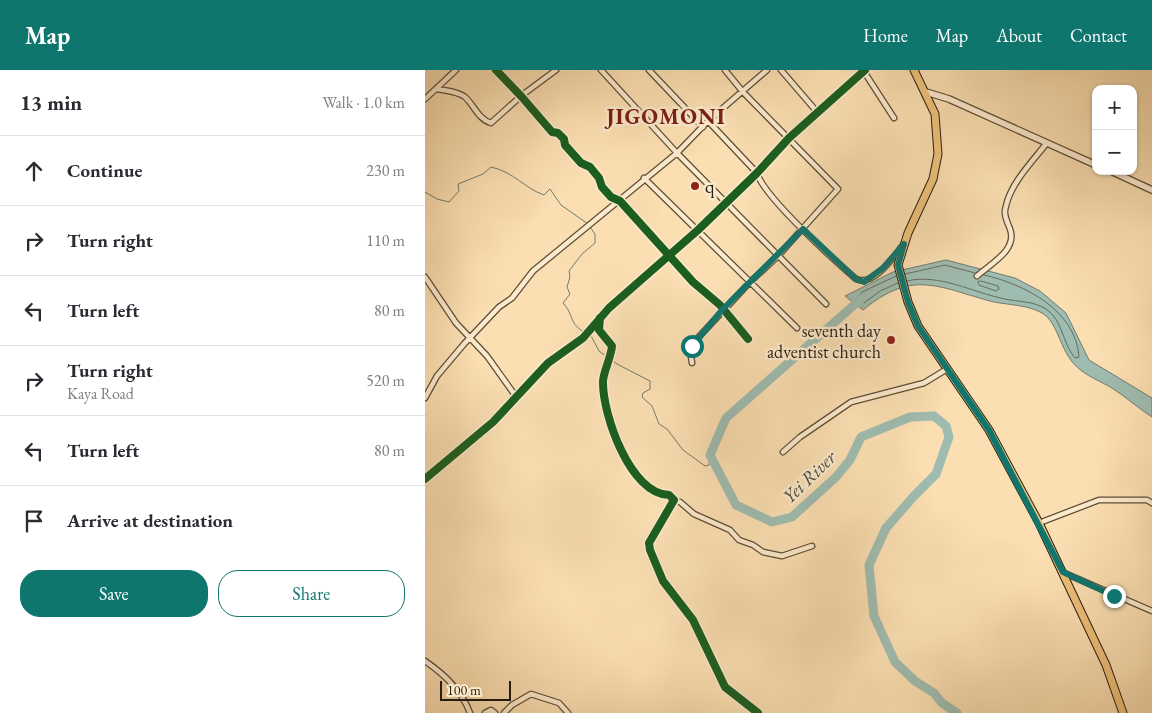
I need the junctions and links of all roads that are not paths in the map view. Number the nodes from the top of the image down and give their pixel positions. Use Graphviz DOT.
graph roads {
  1 [pos="456,70"];
  2 [pos="496,70"];
  3 [pos="557,70"];
  4 [pos="601,70"];
  5 [pos="649,70"];
  6 [pos="725,70"];
  7 [pos="767,70"];
  8 [pos="781,70"];
  9 [pos="864,70"];
  10 [pos="914,70"];
  11 [pos="437,89"];
  12 [pos="743,92"];
  13 [pos="926,92"];
  14 [pos="521,96"];
  15 [pos="425,99"];
  16 [pos="818,113"];
  17 [pos="894,118"];
  18 [pos="708,121"];
  19 [pos="703,127"];
  20 [pos="789,138"];
  21 [pos="1046,144"];
  22 [pos="677,153"];
  23 [pos="1092,163"];
  24 [pos="757,173"];
  25 [pos="1120,175"];
  26 [pos="644,178"];
  27 [pos="1152,190"];
  28 [pos="620,201"];
  29 [pos="726,202"];
  30 [pos="803,229"];
  31 [pos="698,230"];
  32 [pos="904,244"];
  33 [pos="670,254"];
  34 [pos="778,256"];
  35 [pos="977,276"];
  36 [pos="425,277"];
  37 [pos="750,282"];
  38 [pos="826,304"];
  39 [pos="723,309"];
  40 [pos="600,318"];
  41 [pos="797,328"];
  42 [pos="471,339"];
  43 [pos="747,339"];
  44 [pos="692,363"];
  45 [pos="947,369"];
  46 [pos="425,398"];
  47 [pos="517,398"];
  48 [pos="783,452"];
  49 [pos="425,479"];
  50 [pos="674,500"];
  51 [pos="1152,503"];
  52 [pos="1039,523"];
  53 [pos="812,546"];
  54 [pos="1063,572"];
  55 [pos="1152,612"];
  56 [pos="425,661"];
  57 [pos="470,712"];
  58 [pos="485,713"];
  59 [pos="495,713"];
  60 [pos="505,713"];
  61 [pos="568,713"];
  62 [pos="758,713"];
  63 [pos="1123,713"];
  1 -- 11 [label="street"];
  2 -- 14 [label="street"];
  3 -- 14 [label="street"];
  4 -- 22 [label="street"];
  5 -- 19 [label="street"];
  6 -- 12 [label="street"];
  7 -- 12 [label="street"];
  8 -- 16 [label="street"];
  9 -- 16 [label="street"];
  9 -- 17 [label="street"];
  10 -- 13 [label="main road"];
  11 -- 14 [label="street"];
  11 -- 15 [label="street"];
  12 -- 18 [label="street"];
  12 -- 20 [label="street"];
  13 -- 21 [label="street"];
  13 -- 32 [label="main road"];
  14 -- 28 [label="street"];
  16 -- 20 [label="street"];
  18 -- 19 [label="street"];
  18 -- 24 [label="street"];
  19 -- 22 [label="street"];
  20 -- 24 [label="street"];
  20 -- 30 [label="street"];
  21 -- 23 [label="street"];
  21 -- 35 [label="street"];
  22 -- 26 [label="street"];
  22 -- 29 [label="street"];
  24 -- 29 [label="street"];
  24 -- 30 [label="street"];
  25 -- 27 [label="street"];
  26 -- 28 [label="street"];
  26 -- 31 [label="street"];
  28 -- 33 [label="street"];
  28 -- 42 [label="street"];
  29 -- 31 [label="street"];
  29 -- 34 [label="street"];
  30 -- 32 [label="street"];
  30 -- 34 [label="street"];
  31 -- 33 [label="street"];
  31 -- 37 [label="street"];
  32 -- 45 [label="main road"];
  33 -- 39 [label="street"];
  33 -- 40 [label="street"];
  34 -- 37 [label="street"];
  34 -- 38 [label="street"];
  36 -- 42 [label="street"];
  37 -- 39 [label="street"];
  37 -- 41 [label="street"];
  39 -- 43 [label="street"];
  39 -- 44 [label="street"];
  40 -- 47 [label="street"];
  40 -- 50 [label="street"];
  42 -- 46 [label="street"];
  42 -- 47 [label="street"];
  45 -- 48 [label="street"];
  45 -- 52 [label="main road"];
  47 -- 49 [label="street"];
  50 -- 53 [label="street"];
  50 -- 62 [label="street"];
  51 -- 52 [label="street"];
  52 -- 54 [label="main road"];
  54 -- 55 [label="street"];
  54 -- 63 [label="main road"];
  56 -- 57 [label="street"];
  58 -- 59 [label="street"];
  60 -- 61 [label="street"];
}
